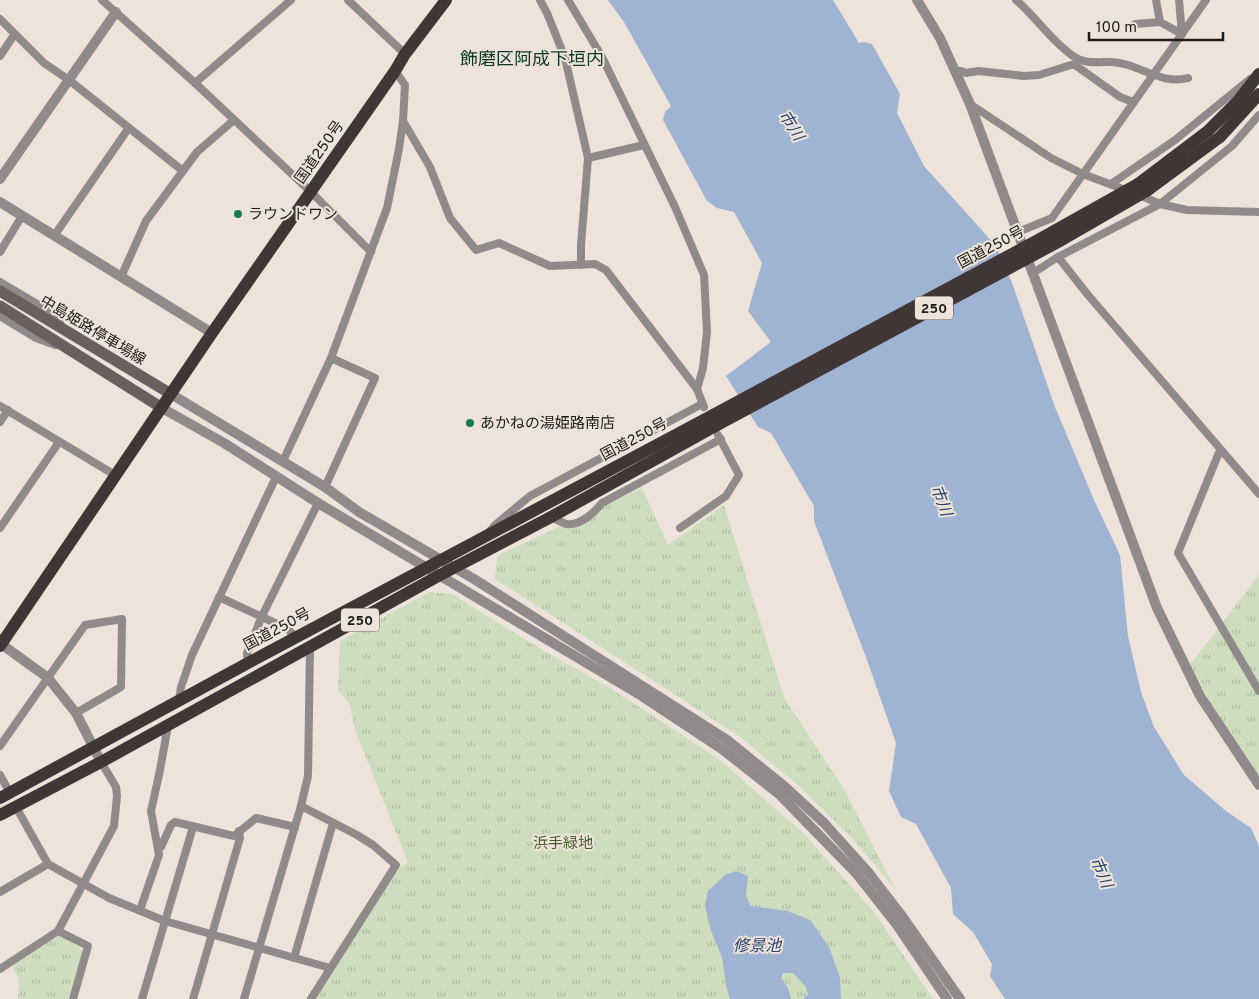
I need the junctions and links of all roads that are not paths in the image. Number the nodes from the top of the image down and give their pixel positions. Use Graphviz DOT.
graph roads {
  1 [pos="102,0"];
  2 [pos="291,0"];
  3 [pos="348,0"];
  4 [pos="446,0"];
  5 [pos="540,0"];
  6 [pos="568,0"];
  7 [pos="917,0"];
  8 [pos="1016,0"];
  9 [pos="1156,0"];
  10 [pos="1179,0"];
  11 [pos="1206,0"];
  12 [pos="116,12"];
  13 [pos="0,19"];
  14 [pos="1160,22"];
  15 [pos="1135,24"];
  16 [pos="1182,34"];
  17 [pos="14,35"];
  18 [pos="405,54"];
  19 [pos="0,56"];
  20 [pos="395,70"];
  21 [pos="955,71"];
  22 [pos="1259,73"];
  23 [pos="1153,74"];
  24 [pos="1188,78"];
  25 [pos="69,80"];
  26 [pos="195,82"];
  27 [pos="1259,94"];
  28 [pos="1133,102"];
  29 [pos="970,104"];
  30 [pos="1259,115"];
  31 [pos="234,120"];
  32 [pos="403,120"];
  33 [pos="128,129"];
  34 [pos="644,145"];
  35 [pos="588,158"];
  36 [pos="183,171"];
  37 [pos="1083,174"];
  38 [pos="0,179"];
  39 [pos="1111,184"];
  40 [pos="1143,187"];
  41 [pos="311,192"];
  42 [pos="0,202"];
  43 [pos="1160,204"];
  44 [pos="1259,212"];
  45 [pos="22,216"];
  46 [pos="1018,232"];
  47 [pos="54,236"];
  48 [pos="0,252"];
  49 [pos="370,252"];
  50 [pos="1058,257"];
  51 [pos="581,265"];
  52 [pos="1033,273"];
  53 [pos="122,277"];
  54 [pos="0,282"];
  55 [pos="0,291"];
  56 [pos="0,306"];
  57 [pos="0,316"];
  58 [pos="212,333"];
  59 [pos="72,335"];
  60 [pos="69,350"];
  61 [pos="331,358"];
  62 [pos="697,389"];
  63 [pos="171,394"];
  64 [pos="0,406"];
  65 [pos="162,408"];
  66 [pos="8,410"];
  67 [pos="713,421"];
  68 [pos="0,422"];
  69 [pos="59,442"];
  70 [pos="1220,450"];
  71 [pos="283,462"];
  72 [pos="115,475"];
  73 [pos="276,477"];
  74 [pos="325,487"];
  75 [pos="1259,494"];
  76 [pos="318,503"];
  77 [pos="0,528"];
  78 [pos="680,528"];
  79 [pos="442,560"];
  80 [pos="428,567"];
  81 [pos="455,568"];
  82 [pos="440,576"];
  83 [pos="219,597"];
  84 [pos="262,616"];
  85 [pos="296,638"];
  86 [pos="0,645"];
  87 [pos="310,648"];
  88 [pos="248,663"];
  89 [pos="48,678"];
  90 [pos="1259,691"];
  91 [pos="179,701"];
  92 [pos="76,713"];
  93 [pos="165,725"];
  94 [pos="713,737"];
  95 [pos="0,746"];
  96 [pos="94,747"];
  97 [pos="101,762"];
  98 [pos="0,774"];
  99 [pos="1259,785"];
  100 [pos="5,796"];
  101 [pos="301,806"];
  102 [pos="16,807"];
  103 [pos="0,815"];
  104 [pos="333,823"];
  105 [pos="192,827"];
  106 [pos="295,827"];
  107 [pos="239,832"];
  108 [pos="158,848"];
  109 [pos="48,864"];
  110 [pos="83,883"];
  111 [pos="0,892"];
  112 [pos="140,910"];
  113 [pos="165,921"];
  114 [pos="58,931"];
  115 [pos="211,934"];
  116 [pos="259,948"];
  117 [pos="294,958"];
  118 [pos="330,968"];
  119 [pos="0,969"];
  120 [pos="73,999"];
  121 [pos="142,999"];
  122 [pos="193,999"];
  123 [pos="244,999"];
  124 [pos="311,999"];
  125 [pos="946,999"];
  126 [pos="960,999"];
  1 -- 12 [label="street"];
  2 -- 26 [label="street"];
  3 -- 18 [label="street"];
  4 -- 18 [label="highway, 国道250号"];
  5 -- 35 [label="street"];
  6 -- 34 [label="street"];
  7 -- 21 [label="street"];
  8 -- 23 [label="street"];
  9 -- 14 [label="street"];
  10 -- 16 [label="street"];
  11 -- 16 [label="street"];
  12 -- 25 [label="street"];
  12 -- 26 [label="street"];
  13 -- 17 [label="street"];
  14 -- 15 [label="street"];
  14 -- 16 [label="street"];
  16 -- 23 [label="street"];
  17 -- 19 [label="street"];
  17 -- 25 [label="street"];
  18 -- 20 [label="highway, 国道250号"];
  20 -- 32 [label="street"];
  20 -- 41 [label="highway, 国道250号"];
  21 -- 28 [label="street"];
  21 -- 29 [label="street"];
  22 -- 39 [label="street"];
  22 -- 40 [label="highway, 国道250号 / 250"];
  23 -- 24 [label="street"];
  23 -- 28 [label="street"];
  25 -- 33 [label="street"];
  25 -- 38 [label="street"];
  26 -- 31 [label="street"];
  27 -- 40 [label="highway, 国道250号 / 250"];
  28 -- 37 [label="street"];
  29 -- 37 [label="street"];
  29 -- 46 [label="street"];
  30 -- 43 [label="street"];
  31 -- 36 [label="street"];
  31 -- 41 [label="street"];
  32 -- 49 [label="street"];
  32 -- 51 [label="street"];
  33 -- 36 [label="street"];
  33 -- 47 [label="street"];
  34 -- 35 [label="street"];
  34 -- 62 [label="street"];
  35 -- 51 [label="street"];
  36 -- 53 [label="street"];
  37 -- 39 [label="street"];
  37 -- 46 [label="street"];
  39 -- 43 [label="street"];
  40 -- 67 [label="highway, 国道250号 / 250, bridge"];
  41 -- 49 [label="street"];
  41 -- 58 [label="highway, 国道250号"];
  42 -- 45 [label="street"];
  43 -- 44 [label="street"];
  43 -- 50 [label="street"];
  45 -- 47 [label="street"];
  45 -- 48 [label="street"];
  46 -- 52 [label="street"];
  47 -- 53 [label="street"];
  49 -- 61 [label="street"];
  50 -- 52 [label="street"];
  50 -- 70 [label="street"];
  51 -- 62 [label="street"];
  52 -- 99 [label="street"];
  53 -- 58 [label="street"];
  54 -- 59 [label="street"];
  55 -- 59 [label="main road, 中島姫路停車場線"];
  56 -- 60 [label="main road, 中島姫路停車場線"];
  57 -- 60 [label="street"];
  58 -- 63 [label="highway, 国道250号"];
  59 -- 63 [label="main road, 中島姫路停車場線"];
  60 -- 65 [label="main road, 中島姫路停車場線"];
  61 -- 71 [label="street"];
  61 -- 74 [label="street"];
  62 -- 67 [label="street"];
  63 -- 65 [label="highway, 国道250号"];
  63 -- 71 [label="street"];
  64 -- 66 [label="street"];
  65 -- 72 [label="highway, 国道250号"];
  65 -- 73 [label="street"];
  66 -- 68 [label="street"];
  66 -- 69 [label="street"];
  67 -- 78 [label="street"];
  67 -- 79 [label="highway, 国道250号 / 250"];
  67 -- 81 [label="highway, 国道250号 / 250"];
  69 -- 72 [label="street"];
  69 -- 77 [label="street"];
  70 -- 75 [label="street"];
  70 -- 90 [label="street"];
  71 -- 74 [label="street"];
  72 -- 86 [label="highway, 国道250号"];
  73 -- 76 [label="street"];
  73 -- 83 [label="street"];
  74 -- 79 [label="street"];
  76 -- 80 [label="street"];
  76 -- 84 [label="street"];
  79 -- 80 [label="highway, 国道250号 / 250"];
  79 -- 81 [label="street"];
  80 -- 82 [label="street"];
  80 -- 85 [label="highway, 国道250号 / 250"];
  81 -- 82 [label="highway, 国道250号 / 250"];
  81 -- 94 [label="street"];
  82 -- 87 [label="highway, 国道250号 / 250"];
  82 -- 94 [label="street"];
  83 -- 84 [label="street"];
  83 -- 91 [label="street"];
  84 -- 85 [label="street"];
  84 -- 88 [label="street"];
  85 -- 88 [label="highway, 国道250号 / 250"];
  86 -- 89 [label="street"];
  87 -- 93 [label="highway, 国道250号 / 250"];
  87 -- 101 [label="street"];
  88 -- 91 [label="highway, 国道250号 / 250"];
  89 -- 92 [label="street"];
  89 -- 92 [label="street"];
  89 -- 95 [label="street"];
  91 -- 96 [label="highway, 国道250号 / 250"];
  92 -- 96 [label="street"];
  93 -- 97 [label="highway, 国道250号 / 250"];
  93 -- 108 [label="street"];
  94 -- 125 [label="street"];
  94 -- 126 [label="street"];
  96 -- 97 [label="street"];
  96 -- 100 [label="highway, 国道250号 / 250"];
  97 -- 102 [label="highway, 国道250号 / 250"];
  97 -- 110 [label="street"];
  98 -- 100 [label="street"];
  101 -- 104 [label="street"];
  101 -- 106 [label="street"];
  102 -- 103 [label="highway, 国道250号 / 250"];
  102 -- 109 [label="street"];
  104 -- 117 [label="street"];
  104 -- 118 [label="street"];
  105 -- 107 [label="street"];
  105 -- 108 [label="street"];
  105 -- 113 [label="street"];
  106 -- 107 [label="street"];
  106 -- 116 [label="street"];
  107 -- 115 [label="street"];
  108 -- 112 [label="street"];
  109 -- 110 [label="street"];
  109 -- 111 [label="street"];
  110 -- 112 [label="street"];
  110 -- 114 [label="street"];
  112 -- 113 [label="street"];
  113 -- 115 [label="street"];
  113 -- 121 [label="street"];
  114 -- 119 [label="street"];
  114 -- 120 [label="street"];
  115 -- 116 [label="street"];
  115 -- 122 [label="street"];
  116 -- 117 [label="street"];
  116 -- 123 [label="street"];
  117 -- 118 [label="street"];
  118 -- 124 [label="street"];
}
